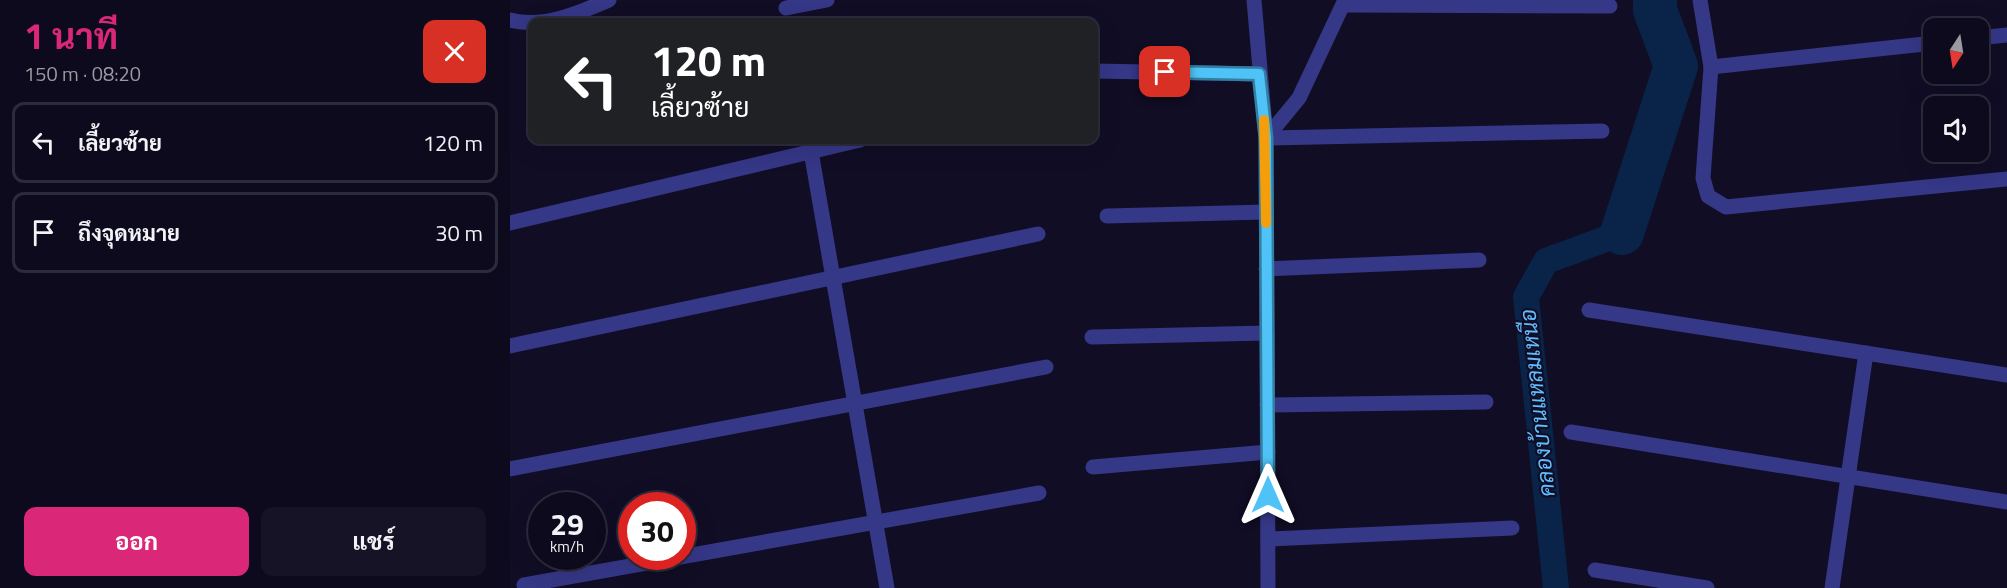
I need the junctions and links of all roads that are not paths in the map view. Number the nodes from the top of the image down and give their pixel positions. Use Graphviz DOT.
graph roads {
  1 [pos="609,0"];
  2 [pos="827,0"];
  3 [pos="1254,0"];
  4 [pos="1700,0"];
  5 [pos="1345,2"];
  6 [pos="1610,6"];
  7 [pos="786,10"];
  8 [pos="565,18"];
  9 [pos="510,20"];
  10 [pos="528,22"];
  11 [pos="2007,35"];
  12 [pos="1989,37"];
  13 [pos="1923,44"];
  14 [pos="1710,68"];
  15 [pos="1098,71"];
  16 [pos="1259,74"];
  17 [pos="1602,131"];
  18 [pos="1266,138"];
  19 [pos="810,145"];
  20 [pos="2007,179"];
  21 [pos="1266,212"];
  22 [pos="1107,216"];
  23 [pos="510,223"];
  24 [pos="1038,234"];
  25 [pos="1479,260"];
  26 [pos="1266,269"];
  27 [pos="834,277"];
  28 [pos="1589,309"];
  29 [pos="1267,333"];
  30 [pos="1092,337"];
  31 [pos="510,346"];
  32 [pos="1866,353"];
  33 [pos="1046,368"];
  34 [pos="2007,375"];
  35 [pos="1486,402"];
  36 [pos="856,404"];
  37 [pos="1267,405"];
  38 [pos="1571,432"];
  39 [pos="1268,452"];
  40 [pos="1093,467"];
  41 [pos="510,469"];
  42 [pos="1848,477"];
  43 [pos="1040,493"];
  44 [pos="2007,502"];
  45 [pos="876,522"];
  46 [pos="1512,528"];
  47 [pos="1268,539"];
  48 [pos="1595,570"];
  49 [pos="524,585"];
  50 [pos="887,588"];
  51 [pos="1268,588"];
  52 [pos="1702,588"];
  53 [pos="1832,588"];
  1 -- 8 [label="street"];
  2 -- 7 [label="street"];
  3 -- 16 [label="street"];
  4 -- 14 [label="street"];
  5 -- 6 [label="street"];
  5 -- 18 [label="street"];
  9 -- 10 [label="street"];
  11 -- 12 [label="street"];
  13 -- 14 [label="street"];
  14 -- 20 [label="street"];
  15 -- 16 [label="street"];
  16 -- 18 [label="street"];
  17 -- 18 [label="street"];
  18 -- 21 [label="street"];
  19 -- 23 [label="street"];
  19 -- 27 [label="street"];
  21 -- 22 [label="street"];
  21 -- 26 [label="street"];
  24 -- 27 [label="street"];
  25 -- 26 [label="street"];
  26 -- 29 [label="street"];
  27 -- 31 [label="street"];
  27 -- 36 [label="street"];
  28 -- 32 [label="street"];
  29 -- 30 [label="street"];
  29 -- 37 [label="street"];
  32 -- 34 [label="street"];
  32 -- 42 [label="street"];
  33 -- 36 [label="street"];
  35 -- 37 [label="street"];
  36 -- 41 [label="street"];
  36 -- 45 [label="street"];
  37 -- 39 [label="street"];
  38 -- 42 [label="street"];
  39 -- 40 [label="street"];
  39 -- 47 [label="street"];
  42 -- 44 [label="street"];
  42 -- 53 [label="street"];
  43 -- 45 [label="street"];
  45 -- 49 [label="street"];
  45 -- 50 [label="street"];
  46 -- 47 [label="street"];
  47 -- 51 [label="street"];
  48 -- 52 [label="street"];
}
